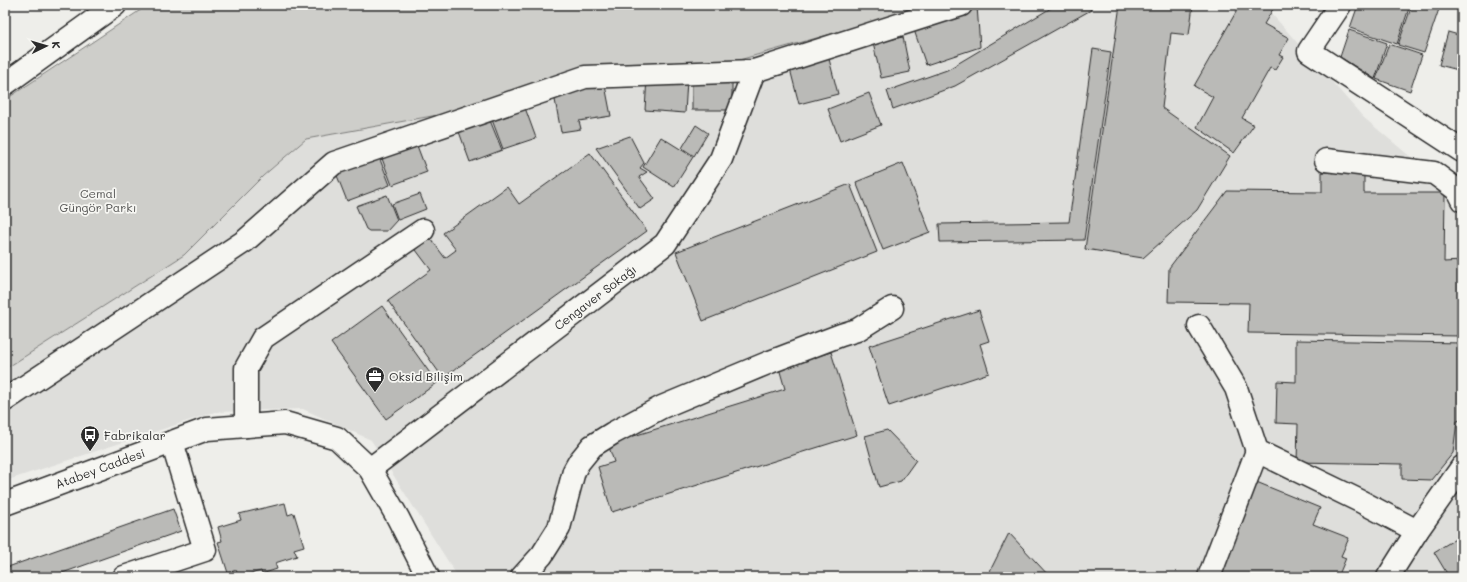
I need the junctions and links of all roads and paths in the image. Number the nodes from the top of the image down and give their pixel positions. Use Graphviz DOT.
graph roads {
  1 [pos="115,5"];
  2 [pos="961,5"];
  3 [pos="1340,5"];
  4 [pos="754,71"];
  5 [pos="5,84"];
  6 [pos="1462,151"];
  7 [pos="1326,160"];
  8 [pos="1462,200"];
  9 [pos="423,230"];
  10 [pos="892,308"];
  11 [pos="1199,326"];
  12 [pos="5,400"];
  13 [pos="246,426"];
  14 [pos="172,442"];
  15 [pos="1257,451"];
  16 [pos="1462,467"];
  17 [pos="370,469"];
  18 [pos="5,504"];
  19 [pos="1417,531"];
  20 [pos="124,577"];
  21 [pos="428,577"];
  22 [pos="522,577"];
  23 [pos="1209,577"];
  24 [pos="1388,577"];
  1 -- 5 [label="street"];
  2 -- 4 [label="street"];
  3 -- 6 [label="street"];
  4 -- 12 [label="street"];
  4 -- 17 [label="street, Cengaver Sokağı"];
  7 -- 8 [label="street"];
  9 -- 13 [label="street"];
  10 -- 22 [label="street"];
  11 -- 15 [label="street"];
  13 -- 14 [label="street, Atabey Caddesi"];
  13 -- 17 [label="street, Atabey Caddesi"];
  14 -- 18 [label="street, Atabey Caddesi"];
  14 -- 20 [label="street"];
  15 -- 19 [label="street"];
  15 -- 23 [label="street"];
  16 -- 19 [label="street"];
  17 -- 21 [label="street, Atabey Caddesi"];
  19 -- 24 [label="street"];
}
